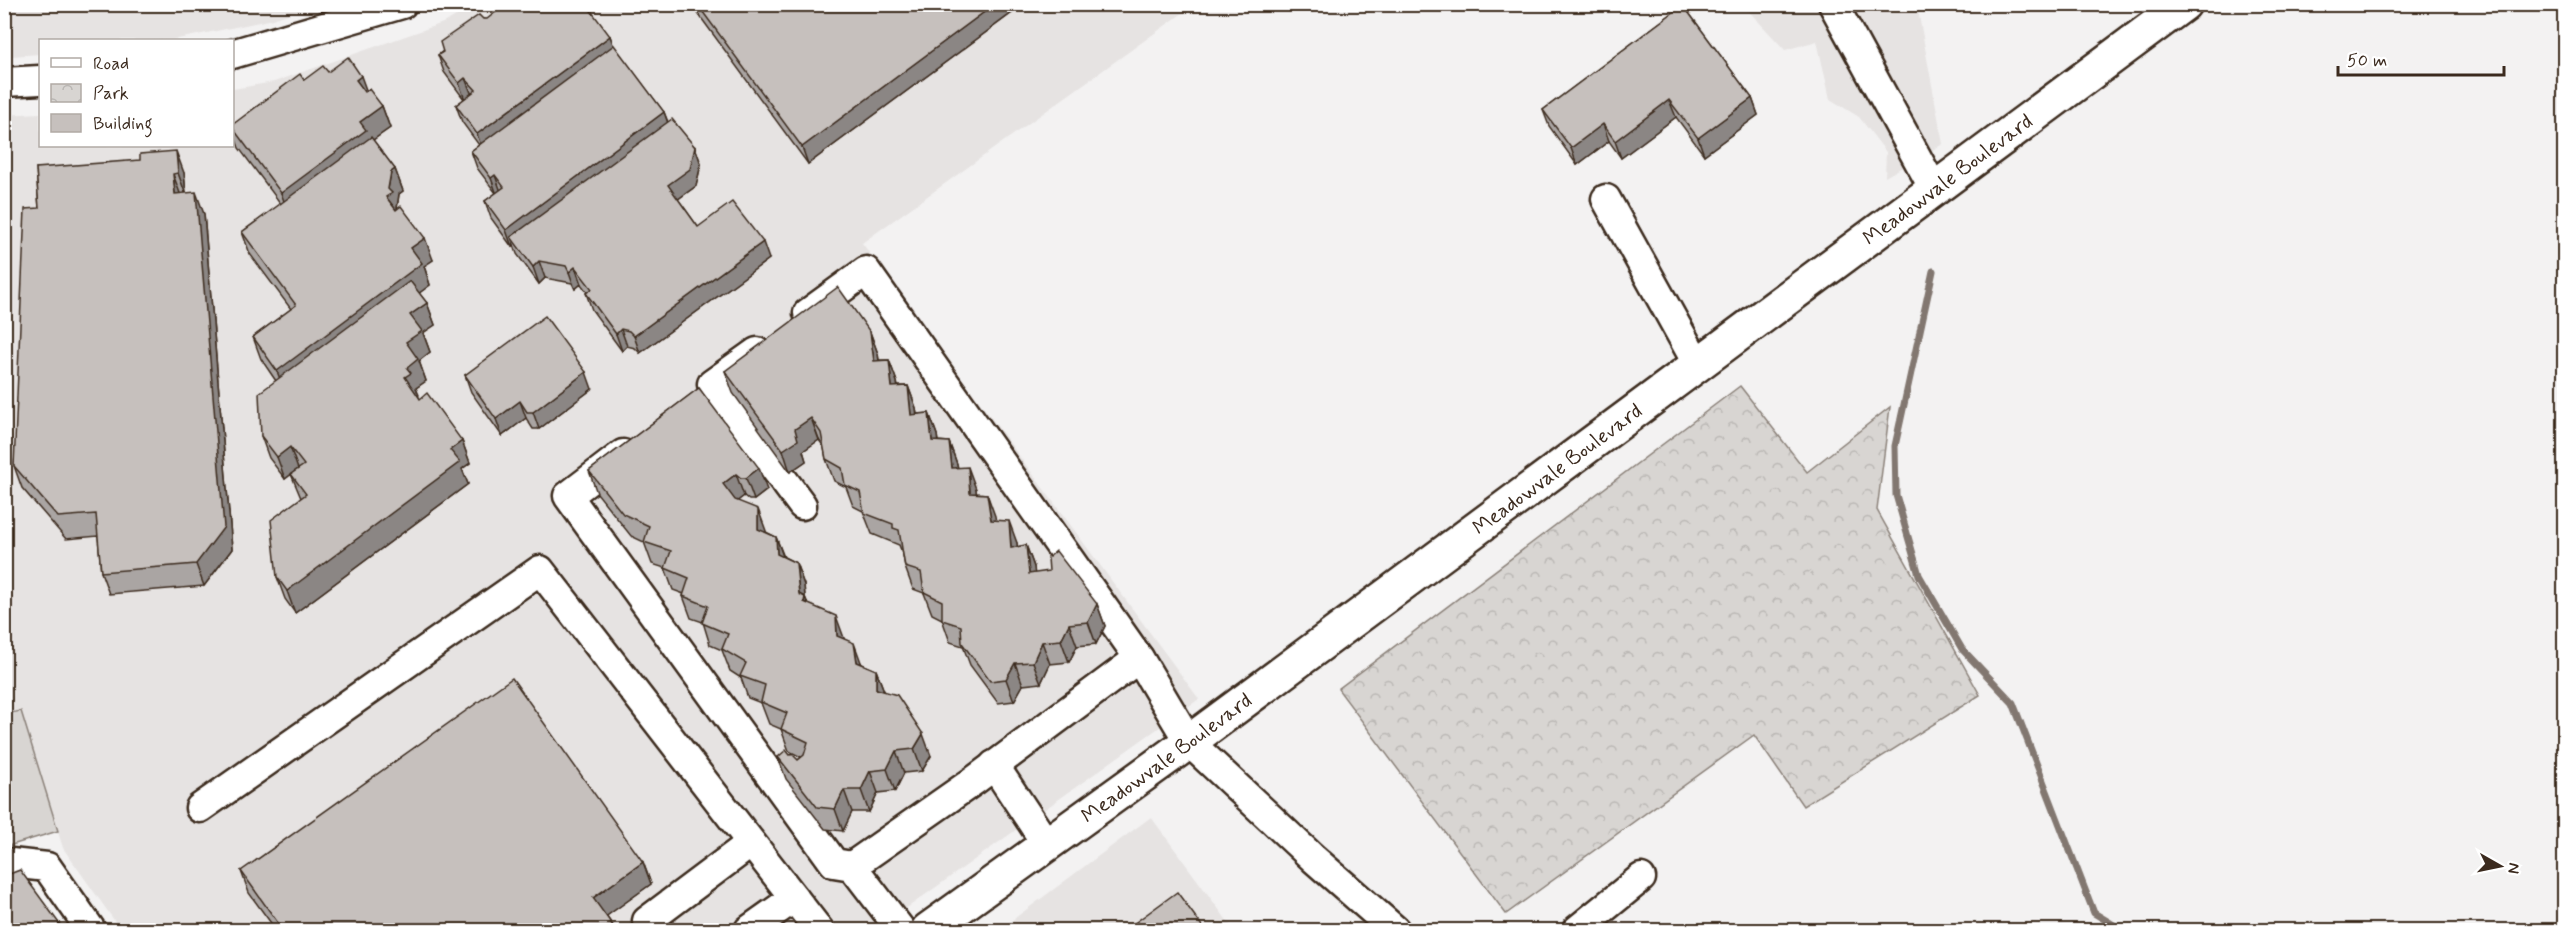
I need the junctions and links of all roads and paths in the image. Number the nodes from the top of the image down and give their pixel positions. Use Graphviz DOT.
graph roads {
  1 [pos="402,4"];
  2 [pos="1833,4"];
  3 [pos="2184,4"];
  4 [pos="234,53"];
  5 [pos="39,80"];
  6 [pos="4,82"];
  7 [pos="1934,189"];
  8 [pos="1606,199"];
  9 [pos="1698,365"];
  10 [pos="640,440"];
  11 [pos="802,505"];
  12 [pos="1139,658"];
  13 [pos="1189,742"];
  14 [pos="994,765"];
  15 [pos="200,808"];
  16 [pos="751,843"];
  17 [pos="1047,845"];
  18 [pos="4,865"];
  19 [pos="852,866"];
  20 [pos="1641,878"];
  21 [pos="794,898"];
  22 [pos="647,921"];
  23 [pos="91,930"];
  24 [pos="749,930"];
  25 [pos="819,930"];
  26 [pos="902,930"];
  27 [pos="928,930"];
  28 [pos="1395,930"];
  29 [pos="1577,930"];
  1 -- 4 [label="street"];
  2 -- 7 [label="street"];
  3 -- 7 [label="main road, Meadowvale Boulevard"];
  5 -- 6 [label="street"];
  7 -- 9 [label="main road, Meadowvale Boulevard"];
  8 -- 9 [label="street"];
  9 -- 13 [label="main road, Meadowvale Boulevard"];
  10 -- 19 [label="street"];
  11 -- 12 [label="street"];
  12 -- 13 [label="street"];
  12 -- 14 [label="street"];
  13 -- 17 [label="main road, Meadowvale Boulevard"];
  13 -- 28 [label="street"];
  14 -- 17 [label="street"];
  14 -- 19 [label="street"];
  15 -- 16 [label="street"];
  16 -- 21 [label="street"];
  16 -- 22 [label="street"];
  17 -- 27 [label="main road, Meadowvale Boulevard"];
  18 -- 23 [label="street"];
  19 -- 26 [label="street"];
  20 -- 29 [label="street"];
  21 -- 24 [label="street"];
  21 -- 25 [label="street"];
}
